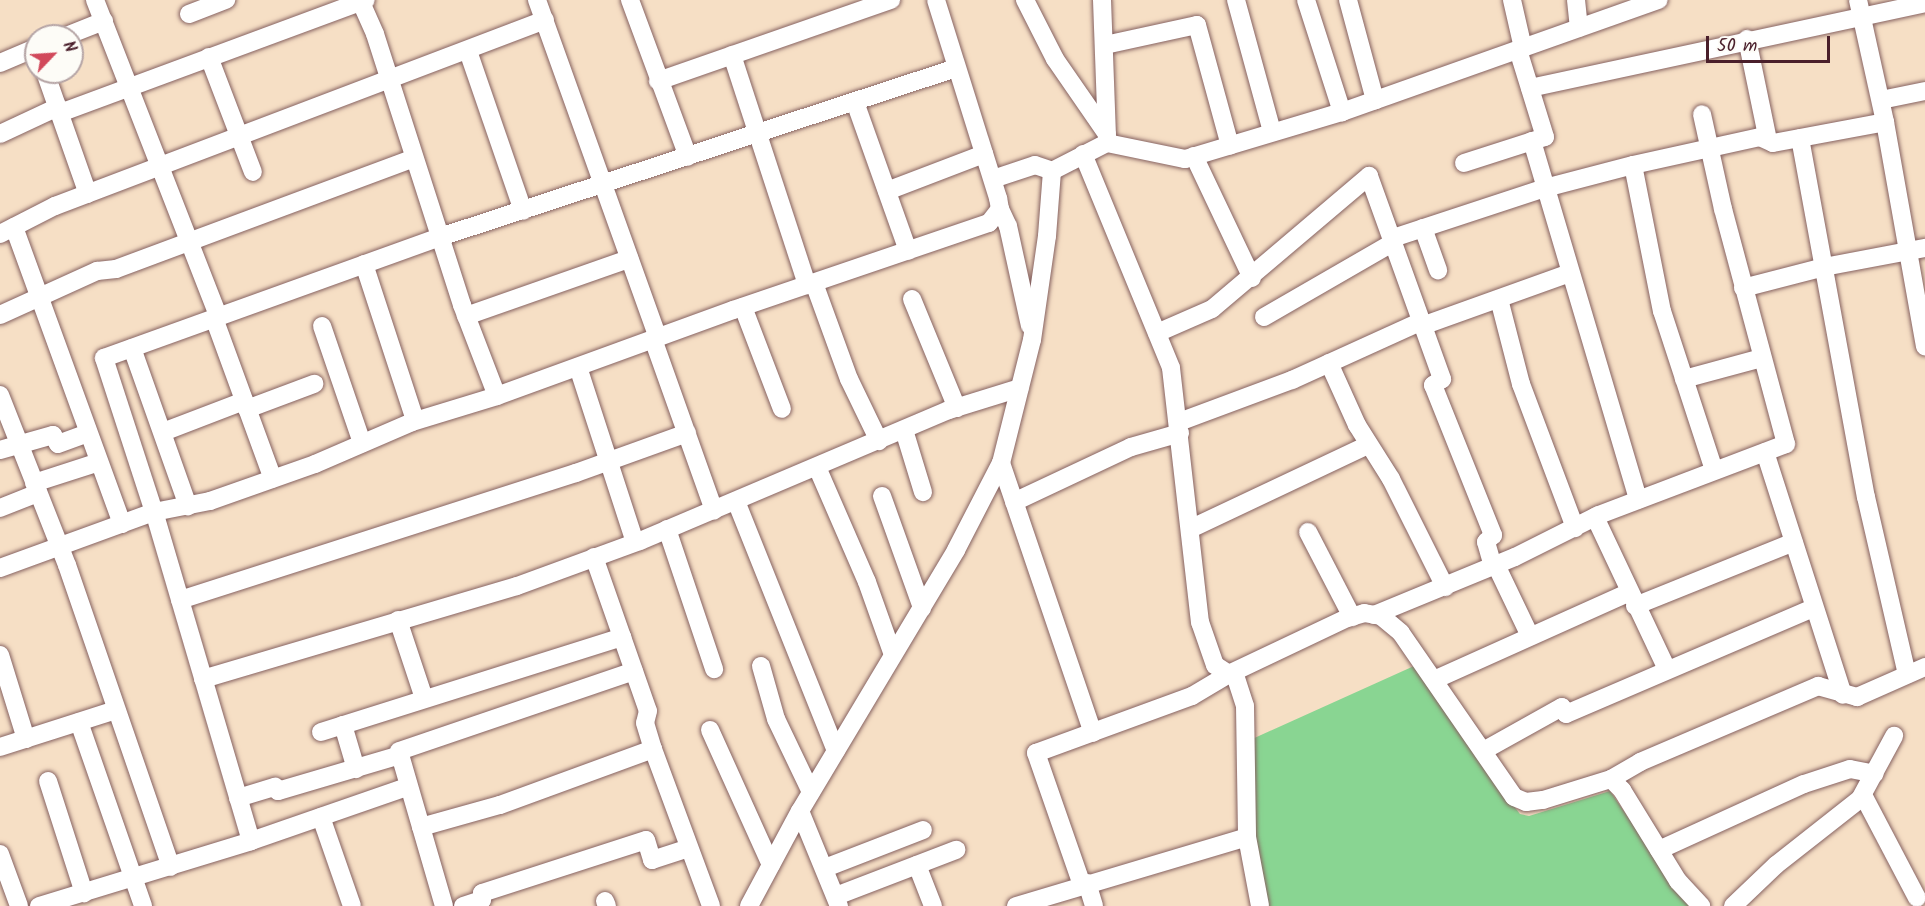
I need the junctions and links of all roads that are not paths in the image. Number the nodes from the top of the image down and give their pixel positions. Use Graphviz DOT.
graph roads {
  1 [pos="226,0"];
  2 [pos="537,0"];
  3 [pos="630,0"];
  4 [pos="891,0"];
  5 [pos="936,0"];
  6 [pos="1025,0"];
  7 [pos="1102,0"];
  8 [pos="1236,0"];
  9 [pos="1306,0"];
  10 [pos="1348,0"];
  11 [pos="1512,0"];
  12 [pos="1576,0"];
  13 [pos="1659,0"];
  14 [pos="363,1"];
  15 [pos="1925,3"];
  16 [pos="102,6"];
  17 [pos="1860,8"];
  18 [pos="189,14"];
  19 [pos="545,20"];
  20 [pos="80,24"];
  21 [pos="1579,28"];
  22 [pos="1747,39"];
  23 [pos="1105,45"];
  24 [pos="1521,49"];
  25 [pos="468,51"];
  26 [pos="24,53"];
  27 [pos="732,55"];
  28 [pos="209,57"];
  29 [pos="0,63"];
  30 [pos="956,68"];
  31 [pos="390,81"];
  32 [pos="658,81"];
  33 [pos="49,84"];
  34 [pos="130,86"];
  35 [pos="1530,88"];
  36 [pos="1925,92"];
  37 [pos="1375,100"];
  38 [pos="1881,100"];
  39 [pos="855,102"];
  40 [pos="59,110"];
  41 [pos="1342,112"];
  42 [pos="1702,114"];
  43 [pos="1886,122"];
  44 [pos="1272,132"];
  45 [pos="0,134"];
  46 [pos="239,134"];
  47 [pos="759,134"];
  48 [pos="1107,138"];
  49 [pos="1800,138"];
  50 [pos="1768,140"];
  51 [pos="1532,141"];
  52 [pos="1230,146"];
  53 [pos="1710,150"];
  54 [pos="1083,153"];
  55 [pos="984,154"];
  56 [pos="1194,156"];
  57 [pos="414,158"];
  58 [pos="688,158"];
  59 [pos="1464,163"];
  60 [pos="162,165"];
  61 [pos="1633,165"];
  62 [pos="1052,171"];
  63 [pos="253,172"];
  64 [pos="993,179"];
  65 [pos="603,185"];
  66 [pos="1545,188"];
  67 [pos="886,191"];
  68 [pos="88,194"];
  69 [pos="1000,208"];
  70 [pos="523,211"];
  71 [pos="1423,228"];
  72 [pos="7,230"];
  73 [pos="440,237"];
  74 [pos="190,239"];
  75 [pos="1394,240"];
  76 [pos="1916,249"];
  77 [pos="908,251"];
  78 [pos="630,259"];
  79 [pos="364,264"];
  80 [pos="1824,267"];
  81 [pos="1438,270"];
  82 [pos="1570,273"];
  83 [pos="1252,278"];
  84 [pos="810,284"];
  85 [pos="1743,288"];
  86 [pos="39,297"];
  87 [pos="912,298"];
  88 [pos="1499,299"];
  89 [pos="743,307"];
  90 [pos="0,315"];
  91 [pos="466,316"];
  92 [pos="216,317"];
  93 [pos="1264,317"];
  94 [pos="1421,324"];
  95 [pos="322,326"];
  96 [pos="1157,333"];
  97 [pos="1032,336"];
  98 [pos="656,339"];
  99 [pos="1925,346"];
  100 [pos="132,348"];
  101 [pos="1762,358"];
  102 [pos="1329,363"];
  103 [pos="578,367"];
  104 [pos="1684,379"];
  105 [pos="314,384"];
  106 [pos="1020,388"];
  107 [pos="0,395"];
  108 [pos="497,396"];
  109 [pos="246,405"];
  110 [pos="957,408"];
  111 [pos="782,409"];
  112 [pos="415,420"];
  113 [pos="1179,428"];
  114 [pos="904,430"];
  115 [pos="163,432"];
  116 [pos="88,433"];
  117 [pos="687,433"];
  118 [pos="879,441"];
  119 [pos="19,443"];
  120 [pos="362,443"];
  121 [pos="1368,445"];
  122 [pos="0,450"];
  123 [pos="1765,452"];
  124 [pos="99,462"];
  125 [pos="609,462"];
  126 [pos="1001,463"];
  127 [pos="817,467"];
  128 [pos="1714,470"];
  129 [pos="273,479"];
  130 [pos="36,488"];
  131 [pos="923,492"];
  132 [pos="882,496"];
  133 [pos="1638,500"];
  134 [pos="736,501"];
  135 [pos="1014,501"];
  136 [pos="188,506"];
  137 [pos="0,508"];
  138 [pos="714,510"];
  139 [pos="154,512"];
  140 [pos="1595,517"];
  141 [pos="122,524"];
  142 [pos="1575,528"];
  143 [pos="667,529"];
  144 [pos="1190,529"];
  145 [pos="1308,532"];
  146 [pos="635,542"];
  147 [pos="1794,542"];
  148 [pos="58,546"];
  149 [pos="594,557"];
  150 [pos="1495,566"];
  151 [pos="0,568"];
  152 [pos="1445,587"];
  153 [pos="180,600"];
  154 [pos="1631,600"];
  155 [pos="922,608"];
  156 [pos="1813,608"];
  157 [pos="1374,615"];
  158 [pos="1352,617"];
  159 [pos="398,620"];
  160 [pos="1530,636"];
  161 [pos="622,637"];
  162 [pos="0,655"];
  163 [pos="893,655"];
  164 [pos="761,666"];
  165 [pos="1925,667"];
  166 [pos="714,669"];
  167 [pos="1667,669"];
  168 [pos="634,671"];
  169 [pos="1231,673"];
  170 [pos="1907,674"];
  171 [pos="203,679"];
  172 [pos="1434,680"];
  173 [pos="1843,695"];
  174 [pos="424,698"];
  175 [pos="116,710"];
  176 [pos="79,722"];
  177 [pos="343,725"];
  178 [pos="710,730"];
  179 [pos="321,732"];
  180 [pos="1093,733"];
  181 [pos="1894,736"];
  182 [pos="26,739"];
  183 [pos="0,747"];
  184 [pos="653,749"];
  185 [pos="836,751"];
  186 [pos="1483,751"];
  187 [pos="400,755"];
  188 [pos="356,769"];
  189 [pos="1875,774"];
  190 [pos="1611,779"];
  191 [pos="48,781"];
  192 [pos="407,787"];
  193 [pos="811,792"];
  194 [pos="1863,795"];
  195 [pos="238,798"];
  196 [pos="800,811"];
  197 [pos="321,817"];
  198 [pos="421,827"];
  199 [pos="922,830"];
  200 [pos="1247,837"];
  201 [pos="250,841"];
  202 [pos="688,848"];
  203 [pos="956,850"];
  204 [pos="1659,850"];
  205 [pos="0,854"];
  206 [pos="771,865"];
  207 [pos="917,865"];
  208 [pos="171,867"];
  209 [pos="825,868"];
  210 [pos="134,878"];
  211 [pos="1085,884"];
  212 [pos="84,893"];
  213 [pos="1915,899"];
  214 [pos="838,901"];
  215 [pos="20,906"];
  216 [pos="39,906"];
  217 [pos="143,906"];
  218 [pos="352,906"];
  219 [pos="444,906"];
  220 [pos="463,906"];
  221 [pos="711,906"];
  222 [pos="749,906"];
  223 [pos="933,906"];
  224 [pos="1017,906"];
  225 [pos="1094,906"];
  226 [pos="1260,906"];
  227 [pos="1701,906"];
  228 [pos="1732,906"];
  1 -- 18 [label="street"];
  2 -- 19 [label="street"];
  3 -- 32 [label="street"];
  4 -- 27 [label="street"];
  5 -- 30 [label="street"];
  6 -- 48 [label="street"];
  7 -- 23 [label="street"];
  8 -- 44 [label="street"];
  9 -- 41 [label="street"];
  10 -- 37 [label="street"];
  11 -- 24 [label="street"];
  12 -- 21 [label="street"];
  13 -- 21 [label="street"];
  14 -- 28 [label="street"];
  14 -- 31 [label="street"];
  15 -- 17 [label="street"];
  16 -- 20 [label="street"];
  16 -- 34 [label="street"];
  17 -- 22 [label="street"];
  17 -- 38 [label="street"];
  19 -- 25 [label="street"];
  19 -- 65 [label="street"];
  21 -- 24 [label="street"];
  22 -- 35 [label="street"];
  22 -- 50 [label="street"];
  23 -- 48 [label="street"];
  23 -- 52 [label="street"];
  24 -- 35 [label="street"];
  24 -- 37 [label="street"];
  25 -- 31 [label="street"];
  25 -- 70 [label="street"];
  26 -- 29 [label="street"];
  27 -- 32 [label="street"];
  27 -- 47 [label="street"];
  28 -- 34 [label="street"];
  28 -- 46 [label="street"];
  30 -- 39 [label="street"];
  30 -- 55 [label="street"];
  31 -- 46 [label="street"];
  31 -- 57 [label="street"];
  32 -- 58 [label="street"];
  33 -- 40 [label="street"];
  34 -- 40 [label="street"];
  34 -- 60 [label="street"];
  35 -- 51 [label="street"];
  36 -- 38 [label="street"];
  37 -- 41 [label="street"];
  38 -- 43 [label="street"];
  39 -- 47 [label="street"];
  39 -- 67 [label="street"];
  40 -- 45 [label="street"];
  40 -- 68 [label="street"];
  41 -- 44 [label="street"];
  42 -- 53 [label="street"];
  43 -- 49 [label="street"];
  43 -- 76 [label="street"];
  44 -- 52 [label="street"];
  46 -- 60 [label="street"];
  46 -- 63 [label="street"];
  47 -- 58 [label="street"];
  47 -- 84 [label="street"];
  48 -- 54 [label="street"];
  48 -- 56 [label="street"];
  49 -- 50 [label="street"];
  49 -- 80 [label="street"];
  50 -- 53 [label="street"];
  51 -- 59 [label="street"];
  51 -- 66 [label="street"];
  52 -- 56 [label="street"];
  53 -- 61 [label="street"];
  53 -- 85 [label="street"];
  54 -- 62 [label="street"];
  54 -- 96 [label="street"];
  55 -- 64 [label="street"];
  55 -- 67 [label="street"];
  56 -- 83 [label="street"];
  57 -- 73 [label="street"];
  57 -- 74 [label="street"];
  58 -- 65 [label="street"];
  60 -- 68 [label="street"];
  60 -- 74 [label="street"];
  61 -- 66 [label="street"];
  61 -- 104 [label="street"];
  62 -- 64 [label="street"];
  62 -- 97 [label="street"];
  64 -- 69 [label="street"];
  65 -- 70 [label="street"];
  65 -- 78 [label="street"];
  66 -- 71 [label="street"];
  66 -- 82 [label="street"];
  67 -- 77 [label="street"];
  68 -- 72 [label="street"];
  69 -- 77 [label="street"];
  69 -- 97 [label="street"];
  70 -- 73 [label="street"];
  71 -- 75 [label="street"];
  71 -- 81 [label="street"];
  72 -- 86 [label="street"];
  73 -- 79 [label="street"];
  73 -- 91 [label="street"];
  74 -- 86 [label="street"];
  74 -- 92 [label="street"];
  75 -- 83 [label="street"];
  75 -- 93 [label="street"];
  75 -- 94 [label="street"];
  76 -- 80 [label="street"];
  76 -- 99 [label="street"];
  77 -- 84 [label="street"];
  78 -- 91 [label="street"];
  78 -- 98 [label="street"];
  79 -- 92 [label="street"];
  79 -- 112 [label="street"];
  80 -- 85 [label="street"];
  80 -- 170 [label="street"];
  82 -- 88 [label="street"];
  82 -- 133 [label="street"];
  83 -- 96 [label="street"];
  84 -- 89 [label="street"];
  84 -- 118 [label="street"];
  85 -- 101 [label="street"];
  86 -- 90 [label="street"];
  86 -- 116 [label="street"];
  87 -- 110 [label="street"];
  88 -- 94 [label="street"];
  88 -- 142 [label="street"];
  89 -- 98 [label="street"];
  89 -- 111 [label="street"];
  91 -- 108 [label="street"];
  92 -- 100 [label="street"];
  92 -- 109 [label="street"];
  94 -- 102 [label="street"];
  94 -- 150 [label="street"];
  95 -- 120 [label="street"];
  96 -- 113 [label="street"];
  97 -- 106 [label="street"];
  98 -- 103 [label="street"];
  98 -- 117 [label="street"];
  100 -- 115 [label="street"];
  100 -- 139 [label="street"];
  101 -- 104 [label="street"];
  101 -- 123 [label="street"];
  102 -- 113 [label="street"];
  102 -- 121 [label="street"];
  103 -- 108 [label="street"];
  103 -- 125 [label="street"];
  104 -- 128 [label="street"];
  105 -- 109 [label="street"];
  106 -- 110 [label="street"];
  106 -- 126 [label="street"];
  107 -- 119 [label="street"];
  108 -- 112 [label="street"];
  109 -- 115 [label="street"];
  109 -- 129 [label="street"];
  110 -- 114 [label="street"];
  112 -- 120 [label="street"];
  113 -- 135 [label="street"];
  113 -- 144 [label="street"];
  114 -- 118 [label="street"];
  114 -- 131 [label="street"];
  115 -- 136 [label="street"];
  116 -- 119 [label="street"];
  116 -- 124 [label="street"];
  117 -- 125 [label="street"];
  117 -- 138 [label="street"];
  118 -- 127 [label="street"];
  119 -- 122 [label="street"];
  119 -- 130 [label="street"];
  120 -- 129 [label="street"];
  121 -- 144 [label="street"];
  121 -- 152 [label="street"];
  123 -- 128 [label="street"];
  123 -- 147 [label="street"];
  124 -- 130 [label="street"];
  124 -- 141 [label="street"];
  125 -- 146 [label="street"];
  125 -- 153 [label="street"];
  126 -- 135 [label="street"];
  126 -- 155 [label="street"];
  127 -- 134 [label="street"];
  127 -- 163 [label="street"];
  128 -- 133 [label="street"];
  129 -- 136 [label="street"];
  130 -- 137 [label="street"];
  130 -- 148 [label="street"];
  132 -- 155 [label="street"];
  133 -- 140 [label="street"];
  134 -- 138 [label="street"];
  134 -- 185 [label="street"];
  135 -- 180 [label="street"];
  136 -- 139 [label="street"];
  138 -- 143 [label="street"];
  139 -- 141 [label="street"];
  139 -- 153 [label="street"];
  140 -- 142 [label="street"];
  140 -- 154 [label="street"];
  141 -- 148 [label="street"];
  142 -- 150 [label="street"];
  143 -- 146 [label="street"];
  143 -- 166 [label="street"];
  144 -- 169 [label="street"];
  145 -- 158 [label="street"];
  146 -- 149 [label="street"];
  147 -- 154 [label="street"];
  147 -- 156 [label="street"];
  148 -- 151 [label="street"];
  148 -- 175 [label="street"];
  149 -- 159 [label="street"];
  149 -- 161 [label="street"];
  150 -- 152 [label="street"];
  150 -- 160 [label="street"];
  152 -- 157 [label="street"];
  153 -- 171 [label="street"];
  154 -- 160 [label="street"];
  154 -- 167 [label="street"];
  155 -- 163 [label="street"];
  156 -- 167 [label="street"];
  156 -- 173 [label="street"];
  157 -- 158 [label="street"];
  157 -- 172 [label="street"];
  158 -- 169 [label="street"];
  159 -- 171 [label="street"];
  159 -- 174 [label="street"];
  160 -- 172 [label="street"];
  161 -- 168 [label="street"];
  161 -- 174 [label="street"];
  162 -- 182 [label="street"];
  163 -- 185 [label="street"];
  164 -- 193 [label="street"];
  165 -- 170 [label="street"];
  167 -- 186 [label="street"];
  168 -- 184 [label="street"];
  168 -- 187 [label="street"];
  169 -- 180 [label="street"];
  169 -- 200 [label="street"];
  170 -- 173 [label="street"];
  171 -- 195 [label="street"];
  172 -- 186 [label="street"];
  173 -- 190 [label="street"];
  174 -- 177 [label="street"];
  175 -- 176 [label="street"];
  175 -- 208 [label="street"];
  176 -- 182 [label="street"];
  176 -- 210 [label="street"];
  177 -- 179 [label="street"];
  177 -- 188 [label="street"];
  178 -- 206 [label="street"];
  180 -- 211 [label="street"];
  181 -- 189 [label="street"];
  182 -- 183 [label="street"];
  184 -- 198 [label="street"];
  184 -- 202 [label="street"];
  185 -- 193 [label="street"];
  186 -- 190 [label="street"];
  187 -- 188 [label="street"];
  187 -- 192 [label="street"];
  188 -- 195 [label="street"];
  189 -- 194 [label="street"];
  189 -- 204 [label="street"];
  190 -- 204 [label="street"];
  191 -- 212 [label="street"];
  192 -- 197 [label="street"];
  192 -- 198 [label="street"];
  193 -- 196 [label="street"];
  194 -- 213 [label="street"];
  194 -- 228 [label="street"];
  195 -- 201 [label="street"];
  196 -- 206 [label="street"];
  196 -- 209 [label="street"];
  197 -- 201 [label="street"];
  197 -- 218 [label="street"];
  198 -- 219 [label="street"];
  199 -- 209 [label="street"];
  200 -- 211 [label="street"];
  200 -- 226 [label="street"];
  201 -- 208 [label="street"];
  202 -- 220 [label="street"];
  202 -- 221 [label="street"];
  203 -- 207 [label="street"];
  204 -- 227 [label="street"];
  205 -- 215 [label="street"];
  206 -- 222 [label="street"];
  207 -- 214 [label="street"];
  207 -- 223 [label="street"];
  208 -- 210 [label="street"];
  209 -- 214 [label="street"];
  210 -- 212 [label="street"];
  210 -- 217 [label="street"];
  211 -- 224 [label="street"];
  211 -- 225 [label="street"];
  212 -- 216 [label="street"];
}
